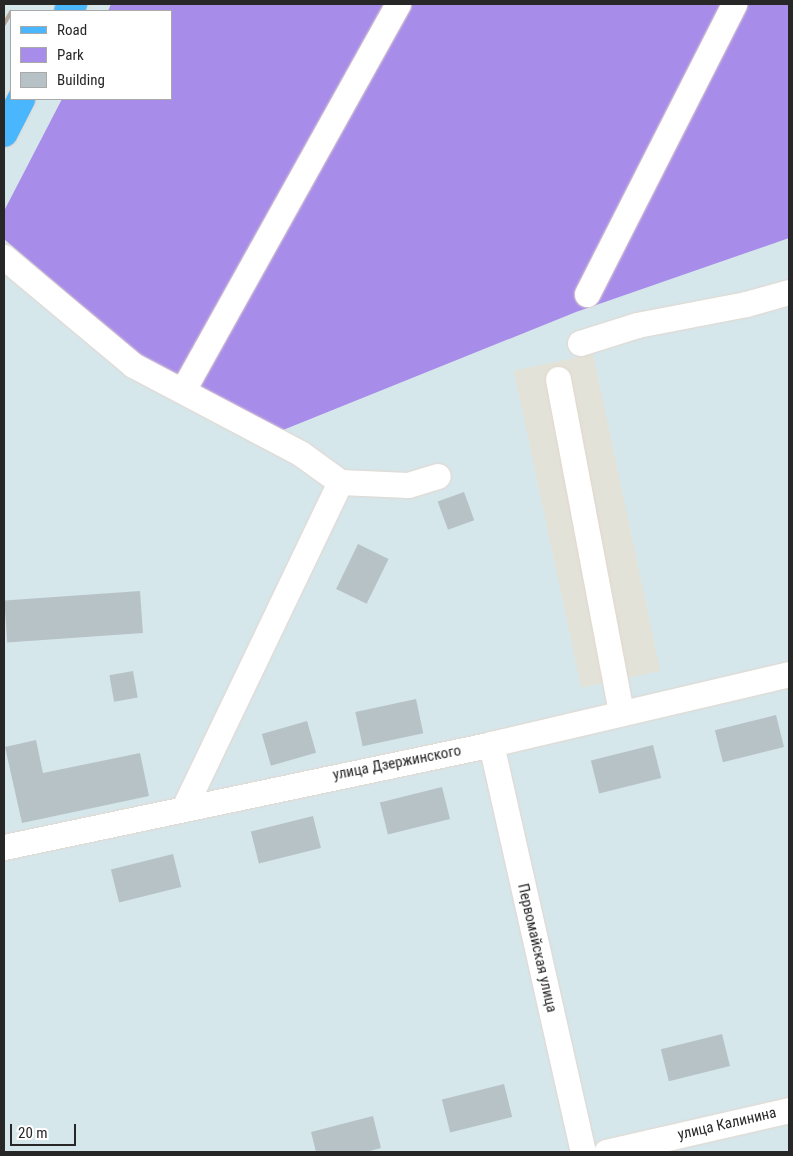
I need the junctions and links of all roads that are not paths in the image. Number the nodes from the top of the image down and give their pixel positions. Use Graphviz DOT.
graph roads {
  1 [pos="398,4"];
  2 [pos="734,4"];
  3 [pos="20,100"];
  4 [pos="4,133"];
  5 [pos="4,258"];
  6 [pos="789,292"];
  7 [pos="587,294"];
  8 [pos="580,343"];
  9 [pos="558,379"];
  10 [pos="183,390"];
  11 [pos="438,476"];
  12 [pos="340,482"];
  13 [pos="789,674"];
  14 [pos="621,712"];
  15 [pos="491,744"];
  16 [pos="185,806"];
  17 [pos="4,846"];
  18 [pos="789,1110"];
  19 [pos="583,1152"];
  20 [pos="606,1152"];
  1 -- 10 [label="street"];
  2 -- 7 [label="street"];
  3 -- 4 [label="main road"];
  5 -- 10 [label="street"];
  6 -- 8 [label="street"];
  9 -- 14 [label="street"];
  10 -- 12 [label="street"];
  11 -- 12 [label="street"];
  12 -- 16 [label="street"];
  13 -- 14 [label="street, улица Дзержинского"];
  14 -- 15 [label="street, улица Дзержинского"];
  15 -- 16 [label="street, улица Дзержинского"];
  15 -- 19 [label="street, Первомайская улица"];
  16 -- 17 [label="street, улица Дзержинского"];
  18 -- 20 [label="street, улица Калинина"];
}
